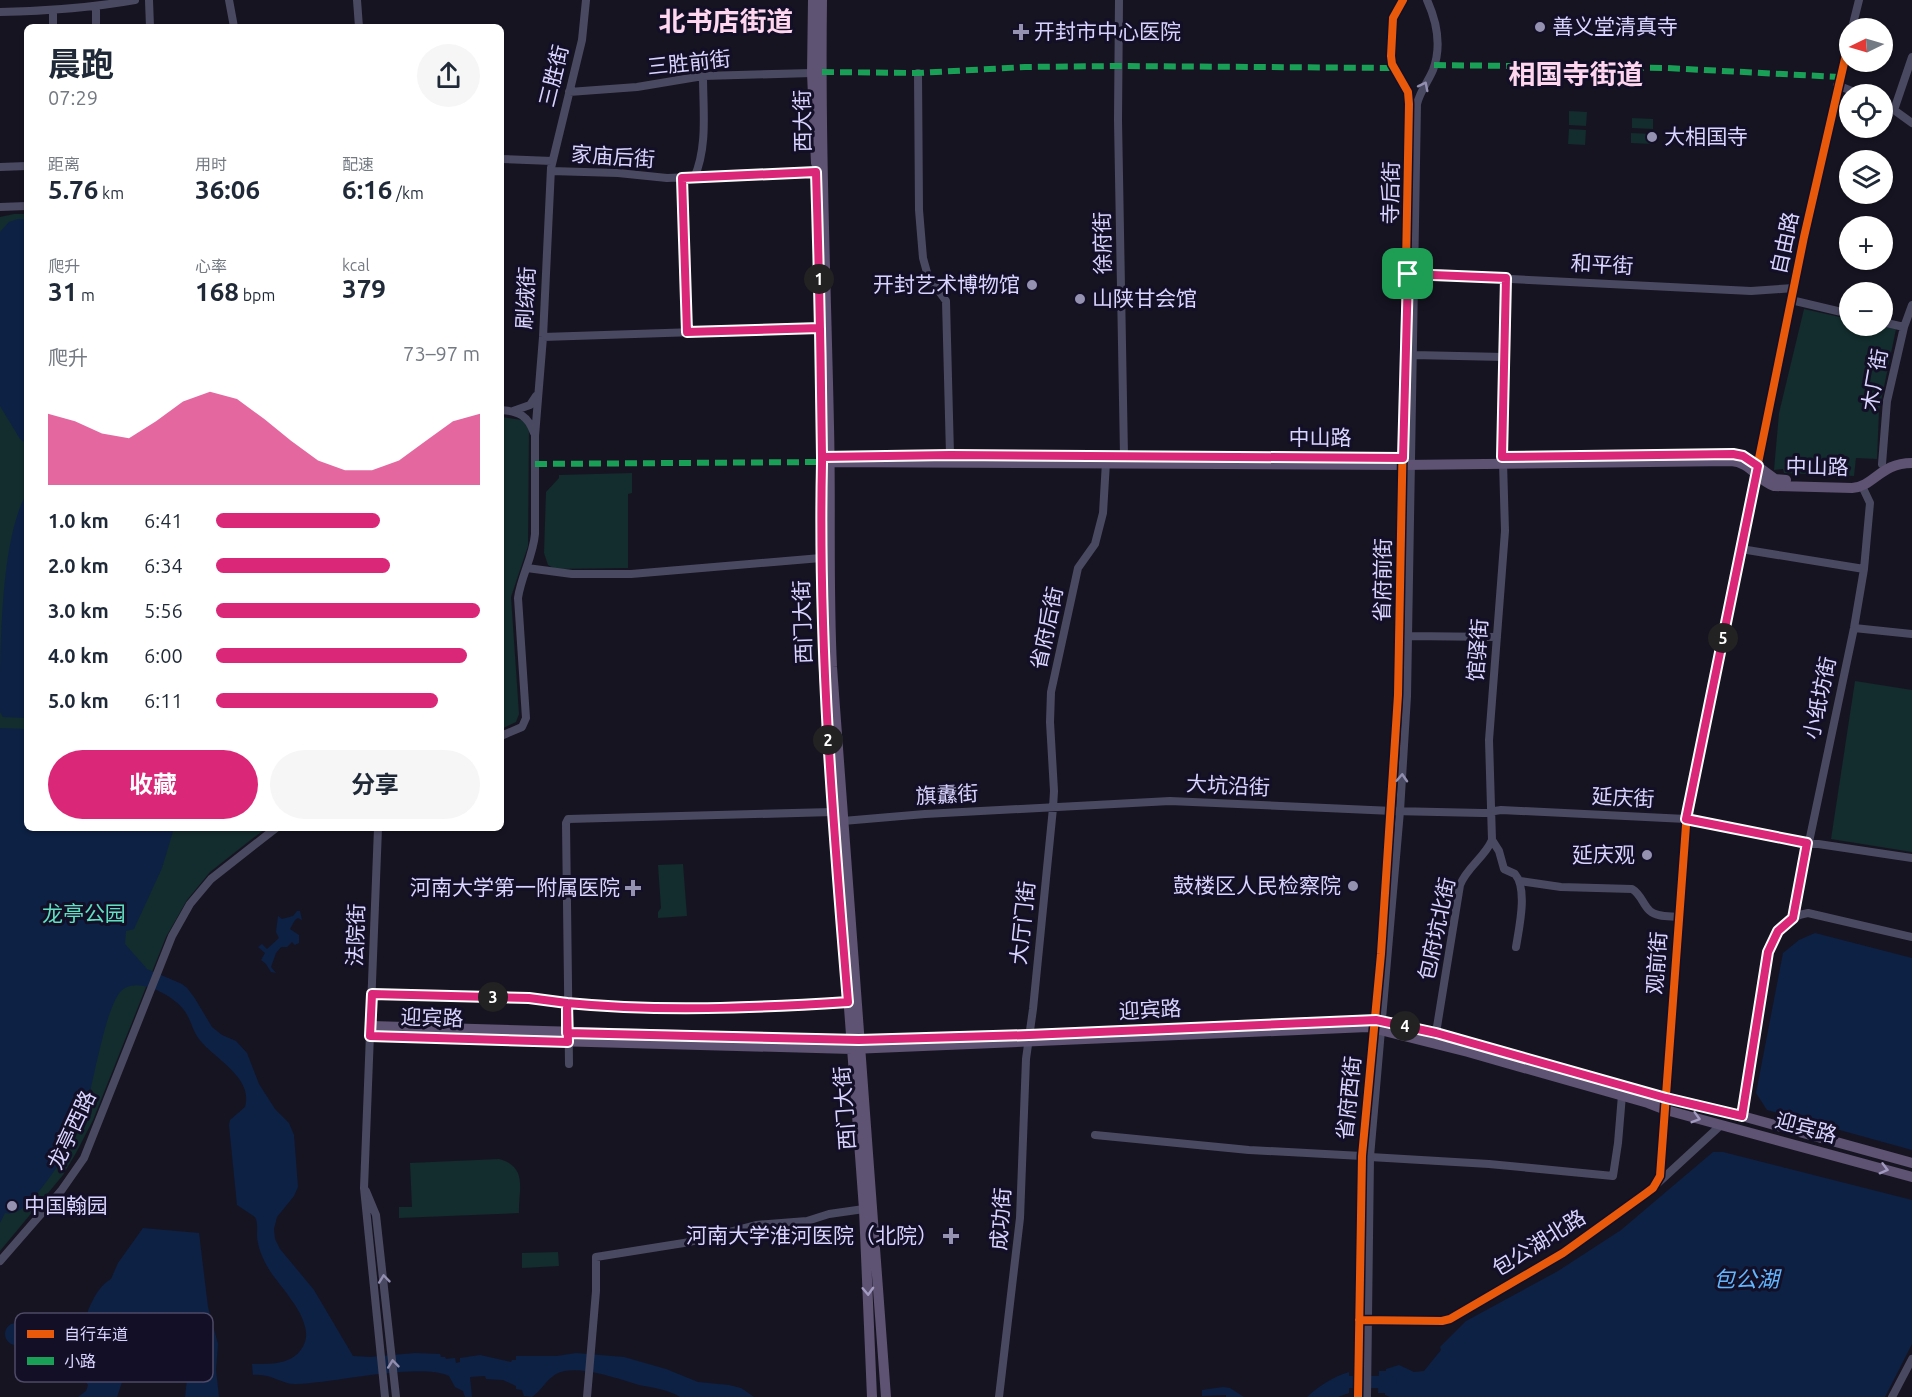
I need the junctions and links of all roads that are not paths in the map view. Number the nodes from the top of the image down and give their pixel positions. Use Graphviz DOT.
graph roads {
  1 [pos="135,0"];
  2 [pos="148,0"];
  3 [pos="229,0"];
  4 [pos="357,0"];
  5 [pos="586,0"];
  6 [pos="813,0"];
  7 [pos="822,0"];
  8 [pos="1119,0"];
  9 [pos="1403,0"];
  10 [pos="1427,0"];
  11 [pos="1859,0"];
  12 [pos="96,7"];
  13 [pos="53,11"];
  14 [pos="0,12"];
  15 [pos="1854,18"];
  16 [pos="53,24"];
  17 [pos="96,24"];
  18 [pos="150,24"];
  19 [pos="233,24"];
  20 [pos="359,24"];
  21 [pos="1912,57"];
  22 [pos="1841,72"];
  23 [pos="817,73"];
  24 [pos="918,73"];
  25 [pos="703,76"];
  26 [pos="1837,85"];
  27 [pos="569,92"];
  28 [pos="1894,110"];
  29 [pos="1912,123"];
  30 [pos="504,159"];
  31 [pos="552,160"];
  32 [pos="24,166"];
  33 [pos="0,167"];
  34 [pos="551,171"];
  35 [pos="816,172"];
  36 [pos="682,178"];
  37 [pos="694,178"];
  38 [pos="24,206"];
  39 [pos="0,207"];
  40 [pos="1411,274"];
  41 [pos="1506,278"];
  42 [pos="1794,288"];
  43 [pos="1791,300"];
  44 [pos="1912,305"];
  45 [pos="1839,311"];
  46 [pos="1893,324"];
  47 [pos="1904,327"];
  48 [pos="820,328"];
  49 [pos="687,332"];
  50 [pos="543,337"];
  51 [pos="1413,355"];
  52 [pos="1504,357"];
  53 [pos="538,393"];
  54 [pos="504,410"];
  55 [pos="513,411"];
  56 [pos="535,436"];
  57 [pos="950,455"];
  58 [pos="1124,456"];
  59 [pos="1912,457"];
  60 [pos="826,460"];
  61 [pos="1502,460"];
  62 [pos="1407,461"];
  63 [pos="1106,462"];
  64 [pos="1912,463"];
  65 [pos="1882,464"];
  66 [pos="1758,466"];
  67 [pos="1862,486"];
  68 [pos="1741,549"];
  69 [pos="821,558"];
  70 [pos="527,568"];
  71 [pos="1864,569"];
  72 [pos="1854,628"];
  73 [pos="1912,634"];
  74 [pos="1408,636"];
  75 [pos="1497,637"];
  76 [pos="1402,696"];
  77 [pos="504,735"];
  78 [pos="1053,807"];
  79 [pos="1396,811"];
  80 [pos="1492,811"];
  81 [pos="833,812"];
  82 [pos="1686,819"];
  83 [pos="843,820"];
  84 [pos="272,831"];
  85 [pos="378,831"];
  86 [pos="1492,840"];
  87 [pos="1807,843"];
  88 [pos="1912,858"];
  89 [pos="1520,881"];
  90 [pos="1678,917"];
  91 [pos="1793,918"];
  92 [pos="1912,937"];
  93 [pos="1516,947"];
  94 [pos="372,994"];
  95 [pos="848,1002"];
  96 [pos="567,1003"];
  97 [pos="1379,1024"];
  98 [pos="371,1031"];
  99 [pos="1436,1033"];
  100 [pos="568,1037"];
  101 [pos="1029,1039"];
  102 [pos="856,1044"];
  103 [pos="569,1064"];
  104 [pos="1622,1095"];
  105 [pos="1666,1104"];
  106 [pos="1742,1116"];
  107 [pos="1721,1125"];
  108 [pos="1095,1135"];
  109 [pos="1366,1156"];
  110 [pos="1912,1163"];
  111 [pos="1912,1177"];
  112 [pos="364,1188"];
  113 [pos="1653,1188"];
  114 [pos="864,1209"];
  115 [pos="0,1261"];
  116 [pos="1363,1320"];
  117 [pos="1912,1359"];
  118 [pos="1362,1360"];
  119 [pos="385,1394"];
  120 [pos="396,1394"];
  121 [pos="587,1397"];
  122 [pos="872,1397"];
  123 [pos="886,1397"];
  124 [pos="999,1397"];
  125 [pos="1358,1397"];
  126 [pos="1367,1397"];
  127 [pos="1893,1397"];
  1 -- 12 [label="street"];
  2 -- 18 [label="street"];
  3 -- 19 [label="street"];
  4 -- 20 [label="street"];
  5 -- 27 [label="street, 三胜街"];
  6 -- 23 [label="main road"];
  7 -- 23 [label="main road"];
  8 -- 58 [label="street, 徐府街"];
  9 -- 40 [label="street, 寺后街"];
  40 -- 10 [label="street, 寺后街, one-way"];
  11 -- 15 [label="street"];
  12 -- 13 [label="street"];
  12 -- 17 [label="street"];
  13 -- 14 [label="street"];
  13 -- 16 [label="street"];
  21 -- 28 [label="street"];
  22 -- 26 [label="street, 自由路"];
  23 -- 25 [label="street, 三胜前街"];
  23 -- 35 [label="main road, 西大街"];
  23 -- 60 [label="main road, 西大街"];
  24 -- 57 [label="street"];
  25 -- 27 [label="street, 三胜前街"];
  25 -- 37 [label="street"];
  26 -- 42 [label="street, 自由路"];
  27 -- 31 [label="street, 三胜街"];
  28 -- 29 [label="street"];
  30 -- 31 [label="street"];
  31 -- 34 [label="street, 刷绒街"];
  32 -- 33 [label="street"];
  34 -- 36 [label="street, 家庙后街"];
  34 -- 50 [label="street, 刷绒街"];
  35 -- 37 [label="street, 家庙后街"];
  35 -- 48 [label="main road, 西大街"];
  36 -- 37 [label="street, 家庙后街"];
  36 -- 49 [label="street"];
  38 -- 39 [label="street"];
  40 -- 41 [label="street, 和平街"];
  40 -- 51 [label="street, 寺后街"];
  40 -- 62 [label="street, 寺后街"];
  41 -- 42 [label="street, 和平街"];
  41 -- 52 [label="street, 馆驿街"];
  42 -- 43 [label="street, 自由路"];
  43 -- 45 [label="street"];
  43 -- 66 [label="street, 自由路"];
  44 -- 47 [label="street, 木厂街"];
  46 -- 47 [label="street"];
  47 -- 65 [label="street, 木厂街"];
  48 -- 49 [label="street"];
  48 -- 60 [label="main road, 西大街"];
  49 -- 50 [label="street"];
  50 -- 53 [label="street, 刷绒街"];
  51 -- 52 [label="street"];
  51 -- 62 [label="street, 寺后街"];
  52 -- 61 [label="street, 馆驿街"];
  53 -- 55 [label="street"];
  53 -- 56 [label="street, 刷绒街"];
  54 -- 55 [label="street"];
  55 -- 56 [label="street"];
  56 -- 70 [label="street, 刷绒街"];
  57 -- 58 [label="main road, 中山路"];
  57 -- 60 [label="main road, 中山路"];
  58 -- 62 [label="main road, 中山路"];
  59 -- 65 [label="main road, 中山路"];
  60 -- 63 [label="main road, 中山路"];
  60 -- 69 [label="main road, 西门大街"];
  60 -- 83 [label="main road, 西门大街"];
  61 -- 62 [label="main road, 中山路"];
  61 -- 66 [label="main road, 中山路"];
  61 -- 75 [label="street, 馆驿街"];
  62 -- 63 [label="main road, 中山路"];
  62 -- 74 [label="street, 省府前街"];
  62 -- 76 [label="street, 省府前街"];
  63 -- 78 [label="street, 省府后街"];
  64 -- 67 [label="main road, 中山路"];
  65 -- 66 [label="main road, 中山路"];
  66 -- 67 [label="main road, 中山路"];
  66 -- 68 [label="street, 自由路"];
  67 -- 71 [label="street, 小纸坊街"];
  68 -- 71 [label="street"];
  68 -- 82 [label="street, 观前街"];
  69 -- 70 [label="street"];
  69 -- 81 [label="main road, 西门大街"];
  70 -- 77 [label="street, 刷绒街"];
  71 -- 72 [label="street, 小纸坊街"];
  72 -- 73 [label="street"];
  72 -- 87 [label="street, 小纸坊街"];
  74 -- 75 [label="street"];
  74 -- 76 [label="street, 省府前街"];
  75 -- 80 [label="street, 馆驿街"];
  76 -- 79 [label="street, 省府西街"];
  78 -- 79 [label="street, 大坑沿街"];
  78 -- 83 [label="street, 旗纛街"];
  78 -- 101 [label="street, 大厅门街"];
  79 -- 80 [label="street, 延庆街"];
  79 -- 97 [label="street, 省府西街"];
  80 -- 82 [label="street, 延庆街"];
  80 -- 86 [label="street, 馆驿街"];
  81 -- 95 [label="main road, 西门大街"];
  81 -- 96 [label="street"];
  82 -- 87 [label="street, 延庆街"];
  82 -- 90 [label="street, 观前街"];
  83 -- 102 [label="main road, 西门大街"];
  84 -- 115 [label="street, 龙亭西路"];
  85 -- 94 [label="street, 法院街"];
  86 -- 89 [label="street"];
  86 -- 99 [label="street, 包府坑北街"];
  87 -- 88 [label="street, 延庆街"];
  87 -- 91 [label="street, 小纸坊街"];
  89 -- 90 [label="street"];
  89 -- 93 [label="street"];
  90 -- 105 [label="street, 观前街"];
  91 -- 92 [label="street"];
  91 -- 106 [label="street"];
  94 -- 96 [label="street"];
  94 -- 98 [label="street, 法院街"];
  95 -- 96 [label="street"];
  95 -- 102 [label="main road, 西门大街"];
  96 -- 100 [label="street"];
  97 -- 99 [label="main road, 迎宾路"];
  97 -- 101 [label="main road, 迎宾路"];
  97 -- 104 [label="main road, 迎宾路"];
  97 -- 109 [label="street, 省府西街"];
  98 -- 100 [label="main road, 迎宾路"];
  98 -- 112 [label="street, 法院街"];
  99 -- 105 [label="main road, 迎宾路"];
  100 -- 102 [label="main road, 迎宾路"];
  100 -- 103 [label="street"];
  101 -- 102 [label="main road, 迎宾路"];
  101 -- 124 [label="street, 成功街"];
  102 -- 114 [label="main road, 西门大街"];
  102 -- 123 [label="main road, 西门大街"];
  104 -- 105 [label="main road, 迎宾路"];
  104 -- 109 [label="street"];
  105 -- 106 [label="main road, 迎宾路"];
  105 -- 107 [label="main road, 迎宾路, one-way"];
  105 -- 113 [label="street"];
  106 -- 110 [label="main road, 迎宾路"];
  107 -- 111 [label="main road, 迎宾路, one-way"];
  107 -- 113 [label="street, 包公湖北路"];
  108 -- 109 [label="street"];
  109 -- 116 [label="street, 省府西街"];
  112 -- 119 [label="street, 法院街"];
  120 -- 112 [label="street, 法院街, one-way"];
  113 -- 116 [label="street, 包公湖北路"];
  114 -- 121 [label="street"];
  114 -- 122 [label="main road, 西门大街, one-way"];
  116 -- 118 [label="street, 省府西街"];
  117 -- 127 [label="street"];
  118 -- 125 [label="street"];
  118 -- 126 [label="street"];
}
